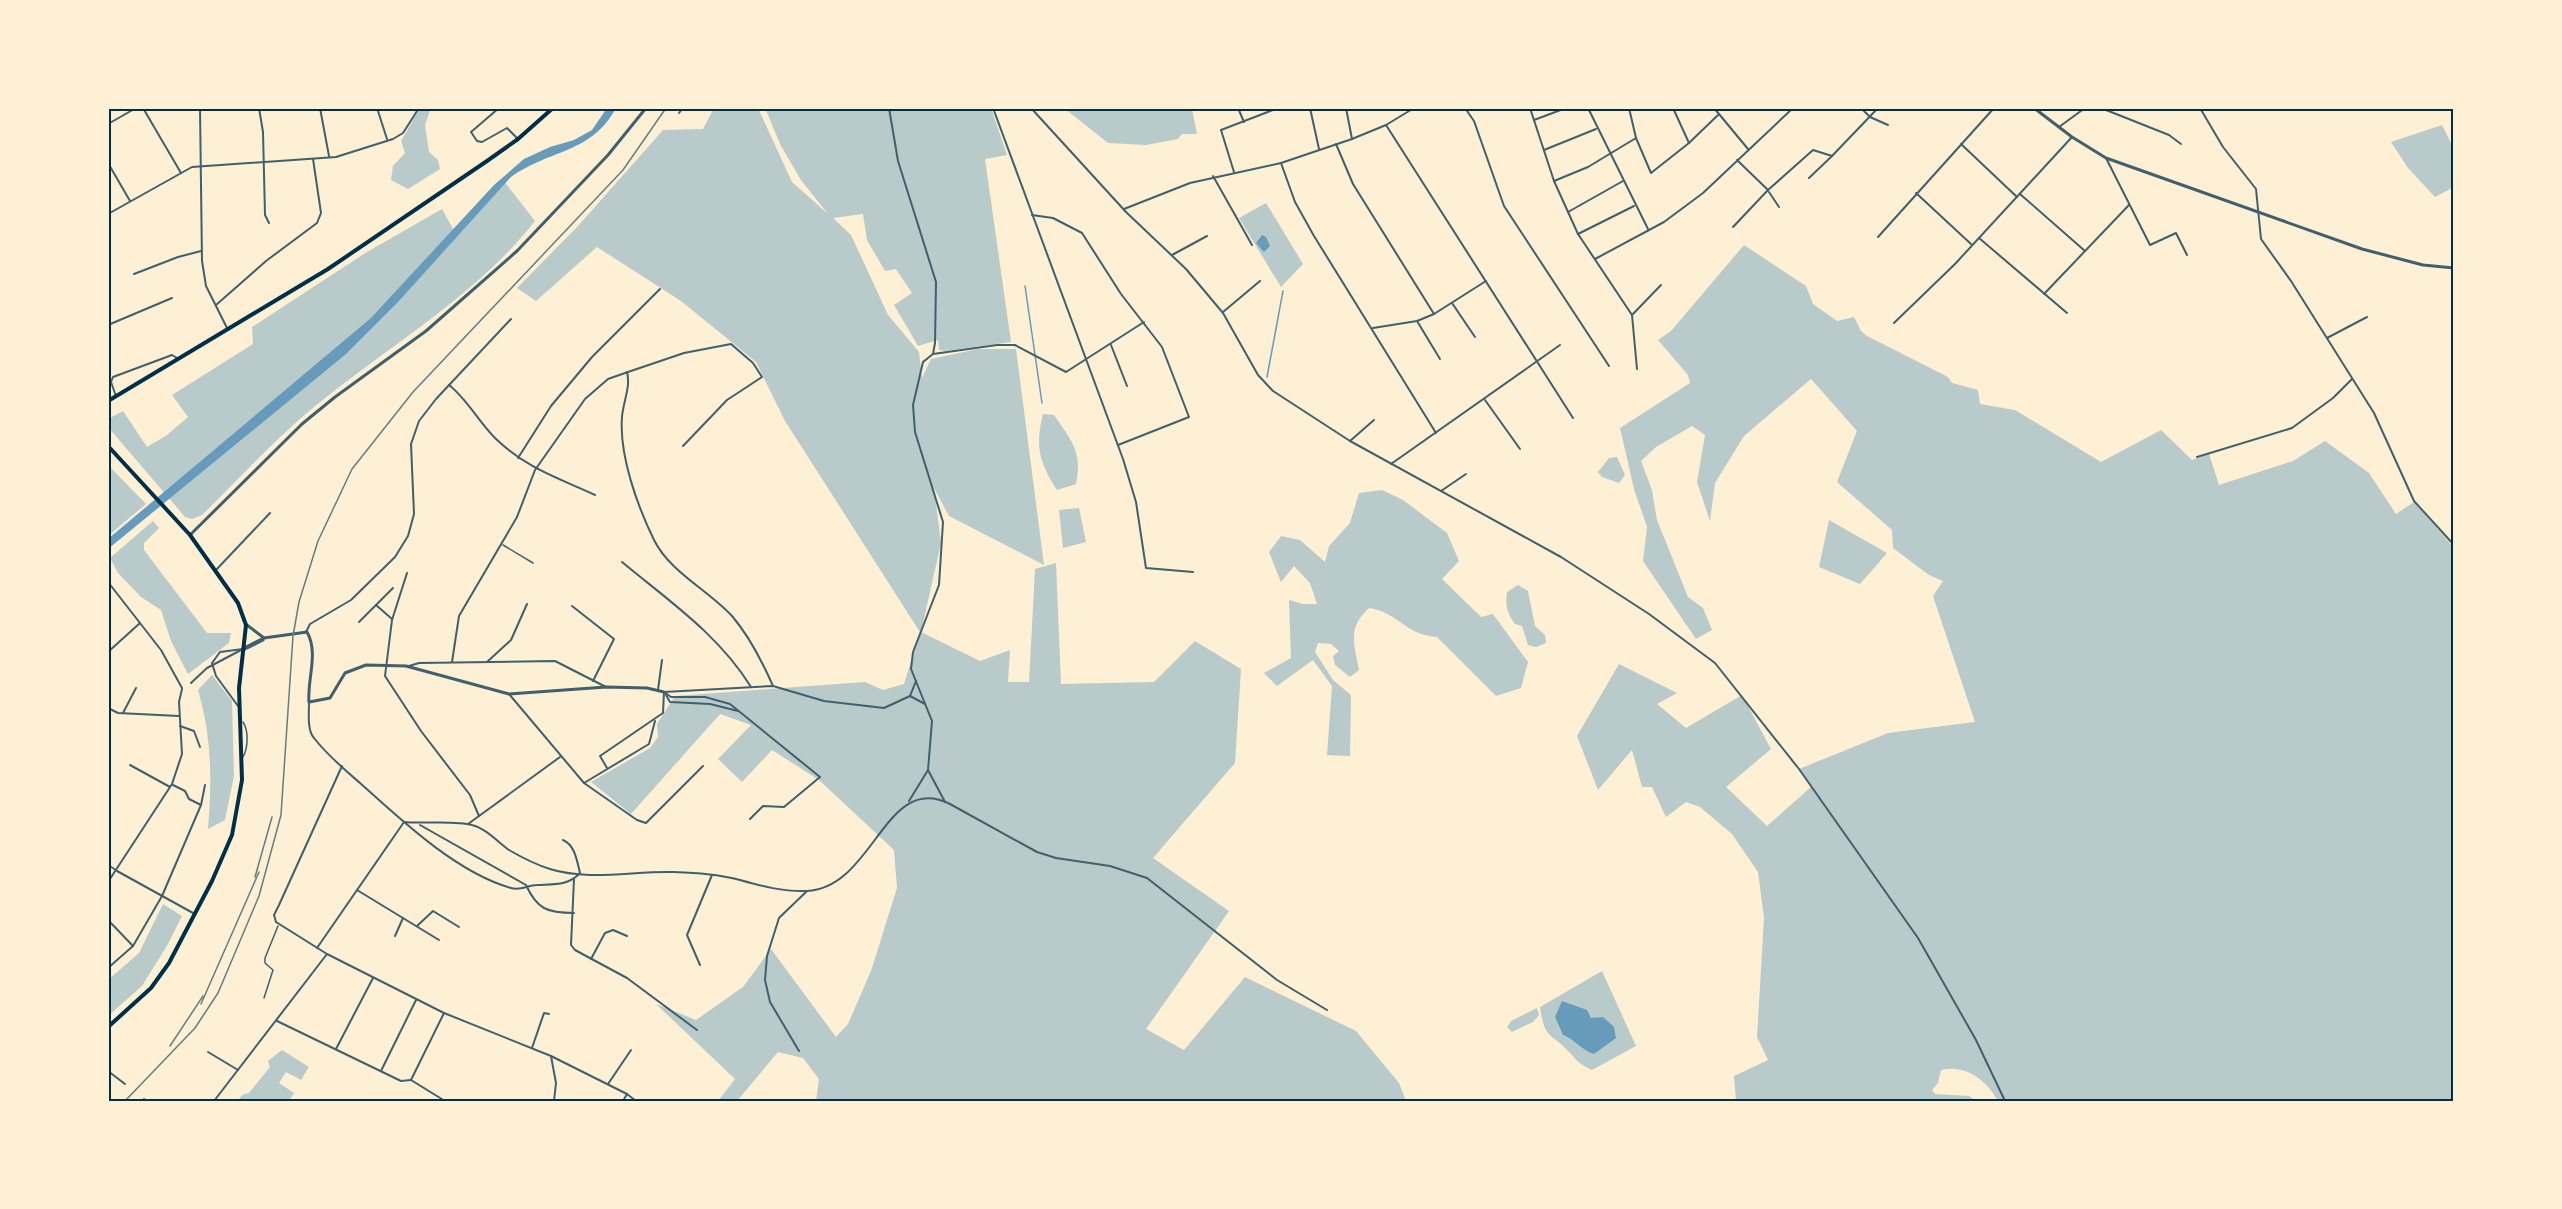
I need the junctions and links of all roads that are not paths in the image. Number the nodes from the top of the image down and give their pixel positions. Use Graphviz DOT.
graph roads {
  1 [pos="136,108"];
  2 [pos="142,108"];
  3 [pos="200,108"];
  4 [pos="259,108"];
  5 [pos="320,108"];
  6 [pos="377,108"];
  7 [pos="418,108"];
  8 [pos="499,108"];
  9 [pos="553,108"];
  10 [pos="646,108"];
  11 [pos="683,108"];
  12 [pos="889,108"];
  13 [pos="993,108"];
  14 [pos="1031,108"];
  15 [pos="1238,108"];
  16 [pos="1278,108"];
  17 [pos="1310,108"];
  18 [pos="1346,108"];
  19 [pos="1414,108"];
  20 [pos="1465,108"];
  21 [pos="1530,108"];
  22 [pos="1566,108"];
  23 [pos="1588,108"];
  24 [pos="1629,108"];
  25 [pos="1673,108"];
  26 [pos="1720,108"];
  27 [pos="1793,108"];
  28 [pos="1861,108"];
  29 [pos="1878,108"];
  30 [pos="1994,108"];
  31 [pos="2034,108"];
  32 [pos="2085,108"];
  33 [pos="2101,108"];
  34 [pos="2200,108"];
  35 [pos="1715,110"];
  36 [pos="679,113"];
  37 [pos="1718,115"];
  38 [pos="1870,117"];
  39 [pos="1534,120"];
  40 [pos="1244,122"];
  41 [pos="108,124"];
  42 [pos="1386,125"];
  43 [pos="1888,125"];
  44 [pos="2058,128"];
  45 [pos="1596,129"];
  46 [pos="2072,137"];
  47 [pos="1636,138"];
  48 [pos="518,139"];
  49 [pos="1352,139"];
  50 [pos="388,141"];
  51 [pos="1689,143"];
  52 [pos="1336,144"];
  53 [pos="1961,144"];
  54 [pos="2181,144"];
  55 [pos="1319,149"];
  56 [pos="1748,149"];
  57 [pos="1544,150"];
  58 [pos="1609,154"];
  59 [pos="329,156"];
  60 [pos="1832,156"];
  61 [pos="313,158"];
  62 [pos="2106,158"];
  63 [pos="1737,160"];
  64 [pos="108,162"];
  65 [pos="263,163"];
  66 [pos="1281,163"];
  67 [pos="201,167"];
  68 [pos="181,173"];
  69 [pos="1234,173"];
  70 [pos="1214,176"];
  71 [pos="1809,178"];
  72 [pos="1554,181"];
  73 [pos="1623,181"];
  74 [pos="1768,190"];
  75 [pos="1916,192"];
  76 [pos="2020,194"];
  77 [pos="2017,197"];
  78 [pos="130,201"];
  79 [pos="1635,205"];
  80 [pos="2128,205"];
  81 [pos="1779,207"];
  82 [pos="1124,209"];
  83 [pos="1568,212"];
  84 [pos="2260,212"];
  85 [pos="108,213"];
  86 [pos="1032,215"];
  87 [pos="269,223"];
  88 [pos="1733,227"];
  89 [pos="1649,230"];
  90 [pos="1578,234"];
  91 [pos="1207,236"];
  92 [pos="1878,237"];
  93 [pos="1979,238"];
  94 [pos="1252,245"];
  95 [pos="1971,245"];
  96 [pos="201,251"];
  97 [pos="2085,251"];
  98 [pos="1172,255"];
  99 [pos="2187,255"];
  100 [pos="1595,259"];
  101 [pos="2454,268"];
  102 [pos="134,274"];
  103 [pos="1260,281"];
  104 [pos="1486,281"];
  105 [pos="1661,285"];
  106 [pos="660,289"];
  107 [pos="2044,294"];
  108 [pos="172,298"];
  109 [pos="1452,303"];
  110 [pos="216,305"];
  111 [pos="1222,313"];
  112 [pos="2067,313"];
  113 [pos="1434,314"];
  114 [pos="1632,315"];
  115 [pos="2367,317"];
  116 [pos="511,319"];
  117 [pos="1417,321"];
  118 [pos="1144,322"];
  119 [pos="1894,323"];
  120 [pos="108,325"];
  121 [pos="1373,328"];
  122 [pos="228,330"];
  123 [pos="1475,337"];
  124 [pos="2327,339"];
  125 [pos="1110,345"];
  126 [pos="1560,345"];
  127 [pos="933,354"];
  128 [pos="179,359"];
  129 [pos="1440,359"];
  130 [pos="1538,360"];
  131 [pos="1085,362"];
  132 [pos="1609,366"];
  133 [pos="1637,369"];
  134 [pos="627,372"];
  135 [pos="113,376"];
  136 [pos="108,379"];
  137 [pos="2352,379"];
  138 [pos="448,385"];
  139 [pos="1126,386"];
  140 [pos="116,396"];
  141 [pos="108,400"];
  142 [pos="1485,400"];
  143 [pos="1573,418"];
  144 [pos="1374,420"];
  145 [pos="1436,432"];
  146 [pos="1350,441"];
  147 [pos="1118,445"];
  148 [pos="108,446"];
  149 [pos="683,446"];
  150 [pos="1520,449"];
  151 [pos="2197,457"];
  152 [pos="518,458"];
  153 [pos="1391,464"];
  154 [pos="535,470"];
  155 [pos="1466,474"];
  156 [pos="1441,491"];
  157 [pos="595,495"];
  158 [pos="270,513"];
  159 [pos="190,535"];
  160 [pos="501,544"];
  161 [pos="2454,545"];
  162 [pos="622,562"];
  163 [pos="533,563"];
  164 [pos="215,571"];
  165 [pos="1193,572"];
  166 [pos="407,573"];
  167 [pos="108,582"];
  168 [pos="393,588"];
  169 [pos="527,604"];
  170 [pos="376,605"];
  171 [pos="572,606"];
  172 [pos="392,619"];
  173 [pos="359,622"];
  174 [pos="140,623"];
  175 [pos="246,625"];
  176 [pos="306,632"];
  177 [pos="264,638"];
  178 [pos="243,649"];
  179 [pos="108,652"];
  180 [pos="662,660"];
  181 [pos="452,662"];
  182 [pos="487,662"];
  183 [pos="385,664"];
  184 [pos="212,666"];
  185 [pos="406,666"];
  186 [pos="916,680"];
  187 [pos="593,681"];
  188 [pos="191,682"];
  189 [pos="186,686"];
  190 [pos="773,686"];
  191 [pos="606,687"];
  192 [pos="751,687"];
  193 [pos="136,688"];
  194 [pos="182,689"];
  195 [pos="658,690"];
  196 [pos="664,692"];
  197 [pos="509,694"];
  198 [pos="910,696"];
  199 [pos="309,702"];
  200 [pos="926,705"];
  201 [pos="238,706"];
  202 [pos="108,710"];
  203 [pos="741,712"];
  204 [pos="123,713"];
  205 [pos="179,716"];
  206 [pos="655,721"];
  207 [pos="180,726"];
  208 [pos="200,747"];
  209 [pos="561,757"];
  210 [pos="130,765"];
  211 [pos="342,766"];
  212 [pos="703,766"];
  213 [pos="607,768"];
  214 [pos="928,770"];
  215 [pos="584,783"];
  216 [pos="205,785"];
  217 [pos="171,786"];
  218 [pos="945,802"];
  219 [pos="908,803"];
  220 [pos="201,805"];
  221 [pos="479,816"];
  222 [pos="750,819"];
  223 [pos="404,822"];
  224 [pos="418,823"];
  225 [pos="468,824"];
  226 [pos="563,840"];
  227 [pos="108,866"];
  228 [pos="117,871"];
  229 [pos="580,873"];
  230 [pos="712,875"];
  231 [pos="574,879"];
  232 [pos="108,882"];
  233 [pos="527,888"];
  234 [pos="357,890"];
  235 [pos="807,891"];
  236 [pos="162,896"];
  237 [pos="574,913"];
  238 [pos="196,914"];
  239 [pos="403,918"];
  240 [pos="108,920"];
  241 [pos="279,925"];
  242 [pos="417,926"];
  243 [pos="459,927"];
  244 [pos="395,936"];
  245 [pos="627,936"];
  246 [pos="439,940"];
  247 [pos="133,946"];
  248 [pos="316,948"];
  249 [pos="327,954"];
  250 [pos="591,959"];
  251 [pos="700,965"];
  252 [pos="108,968"];
  253 [pos="373,978"];
  254 [pos="264,999"];
  255 [pos="416,1000"];
  256 [pos="1327,1010"];
  257 [pos="444,1013"];
  258 [pos="549,1014"];
  259 [pos="277,1021"];
  260 [pos="108,1027"];
  261 [pos="697,1030"];
  262 [pos="532,1048"];
  263 [pos="336,1050"];
  264 [pos="631,1050"];
  265 [pos="799,1051"];
  266 [pos="208,1052"];
  267 [pos="551,1056"];
  268 [pos="238,1070"];
  269 [pos="108,1071"];
  270 [pos="381,1071"];
  271 [pos="411,1080"];
  272 [pos="124,1084"];
  273 [pos="608,1084"];
  274 [pos="627,1094"];
  275 [pos="214,1101"];
  276 [pos="445,1101"];
  277 [pos="554,1101"];
  278 [pos="623,1101"];
  279 [pos="636,1101"];
  280 [pos="2005,1101"];
  1 -- 41 [label="street"];
  2 -- 68 [label="street"];
  3 -- 67 [label="street"];
  4 -- 65 [label="street"];
  5 -- 59 [label="street"];
  6 -- 50 [label="street"];
  7 -- 50 [label="street"];
  8 -- 48 [label="street"];
  9 -- 48 [label="main road"];
  10 -- 159 [label="street"];
  11 -- 36 [label="street"];
  12 -- 127 [label="street"];
  13 -- 86 [label="street"];
  14 -- 82 [label="street"];
  15 -- 40 [label="street"];
  16 -- 40 [label="street"];
  17 -- 55 [label="street"];
  18 -- 49 [label="street"];
  19 -- 42 [label="street"];
  20 -- 132 [label="street"];
  21 -- 39 [label="street"];
  22 -- 39 [label="street"];
  23 -- 45 [label="street"];
  24 -- 47 [label="street"];
  25 -- 51 [label="street"];
  26 -- 35 [label="street"];
  27 -- 56 [label="street"];
  28 -- 38 [label="street"];
  29 -- 38 [label="street"];
  30 -- 53 [label="street"];
  31 -- 44 [label="street"];
  32 -- 44 [label="street"];
  33 -- 54 [label="street"];
  34 -- 84 [label="street"];
  35 -- 37 [label="street"];
  37 -- 51 [label="street"];
  37 -- 56 [label="street"];
  38 -- 43 [label="street"];
  38 -- 60 [label="street"];
  39 -- 57 [label="street"];
  40 -- 69 [label="street"];
  42 -- 49 [label="street"];
  42 -- 104 [label="street"];
  44 -- 46 [label="street"];
  45 -- 57 [label="street"];
  45 -- 58 [label="street"];
  46 -- 62 [label="street"];
  46 -- 76 [label="street"];
  47 -- 51 [label="street"];
  47 -- 58 [label="street"];
  48 -- 122 [label="main road"];
  49 -- 52 [label="street"];
  50 -- 59 [label="street"];
  52 -- 55 [label="street"];
  52 -- 113 [label="street"];
  53 -- 75 [label="street"];
  53 -- 77 [label="street"];
  55 -- 66 [label="street"];
  56 -- 63 [label="street"];
  57 -- 72 [label="street"];
  58 -- 72 [label="street"];
  58 -- 73 [label="street"];
  59 -- 61 [label="street"];
  60 -- 71 [label="street"];
  60 -- 74 [label="street"];
  61 -- 65 [label="street"];
  61 -- 110 [label="street"];
  62 -- 80 [label="street"];
  62 -- 84 [label="street"];
  63 -- 74 [label="street"];
  63 -- 89 [label="street"];
  64 -- 78 [label="street"];
  65 -- 67 [label="street"];
  65 -- 87 [label="street"];
  66 -- 69 [label="street"];
  66 -- 121 [label="street"];
  67 -- 68 [label="street"];
  67 -- 96 [label="street"];
  68 -- 78 [label="street"];
  69 -- 70 [label="street"];
  70 -- 82 [label="street"];
  70 -- 94 [label="street"];
  72 -- 83 [label="street"];
  73 -- 79 [label="street"];
  73 -- 83 [label="street"];
  74 -- 81 [label="street"];
  74 -- 88 [label="street"];
  75 -- 92 [label="street"];
  75 -- 95 [label="street"];
  76 -- 77 [label="street"];
  76 -- 97 [label="street"];
  77 -- 93 [label="street"];
  78 -- 85 [label="street"];
  79 -- 89 [label="street"];
  79 -- 90 [label="street"];
  80 -- 97 [label="street"];
  80 -- 99 [label="street"];
  82 -- 98 [label="street"];
  83 -- 90 [label="street"];
  84 -- 101 [label="street"];
  84 -- 124 [label="street"];
  86 -- 118 [label="street"];
  86 -- 131 [label="street"];
  89 -- 100 [label="street"];
  90 -- 100 [label="street"];
  91 -- 98 [label="street"];
  93 -- 95 [label="street"];
  93 -- 107 [label="street"];
  95 -- 119 [label="street"];
  96 -- 102 [label="street"];
  96 -- 110 [label="street"];
  97 -- 107 [label="street"];
  98 -- 111 [label="street"];
  100 -- 114 [label="street"];
  103 -- 111 [label="street"];
  104 -- 109 [label="street"];
  104 -- 130 [label="street"];
  105 -- 114 [label="street"];
  106 -- 152 [label="street"];
  107 -- 112 [label="street"];
  108 -- 120 [label="street"];
  109 -- 113 [label="street"];
  109 -- 123 [label="street"];
  110 -- 122 [label="street"];
  111 -- 146 [label="street"];
  113 -- 117 [label="street"];
  114 -- 133 [label="street"];
  115 -- 124 [label="street"];
  116 -- 138 [label="street"];
  117 -- 121 [label="street"];
  117 -- 129 [label="street"];
  118 -- 125 [label="street"];
  118 -- 147 [label="street"];
  121 -- 145 [label="street"];
  122 -- 128 [label="main road"];
  124 -- 137 [label="street"];
  125 -- 131 [label="street"];
  125 -- 139 [label="street"];
  126 -- 130 [label="street"];
  127 -- 131 [label="street"];
  127 -- 186 [label="street"];
  128 -- 135 [label="street"];
  128 -- 140 [label="main road"];
  130 -- 142 [label="street"];
  130 -- 143 [label="street"];
  131 -- 147 [label="street"];
  134 -- 149 [label="street"];
  134 -- 154 [label="street"];
  134 -- 190 [label="street"];
  135 -- 136 [label="street"];
  135 -- 140 [label="street"];
  137 -- 151 [label="street"];
  137 -- 161 [label="street"];
  138 -- 152 [label="street"];
  138 -- 176 [label="street"];
  140 -- 141 [label="main road"];
  142 -- 145 [label="street"];
  142 -- 150 [label="street"];
  144 -- 146 [label="street"];
  145 -- 153 [label="street"];
  146 -- 153 [label="street"];
  147 -- 165 [label="street"];
  148 -- 159 [label="main road"];
  152 -- 154 [label="street"];
  153 -- 156 [label="street"];
  154 -- 157 [label="street"];
  154 -- 160 [label="street"];
  155 -- 156 [label="street"];
  156 -- 280 [label="street"];
  158 -- 164 [label="street"];
  159 -- 164 [label="main road"];
  160 -- 163 [label="street"];
  160 -- 181 [label="street"];
  162 -- 192 [label="street"];
  164 -- 175 [label="main road"];
  166 -- 172 [label="street"];
  167 -- 174 [label="street"];
  168 -- 170 [label="street"];
  169 -- 182 [label="street"];
  170 -- 172 [label="street"];
  170 -- 173 [label="street"];
  171 -- 187 [label="street"];
  172 -- 183 [label="street"];
  174 -- 179 [label="street"];
  174 -- 194 [label="street"];
  175 -- 177 [label="street"];
  175 -- 178 [label="main road"];
  176 -- 177 [label="street"];
  176 -- 199 [label="street"];
  177 -- 178 [label="street"];
  178 -- 184 [label="street"];
  178 -- 184 [label="street"];
  178 -- 201 [label="main road"];
  180 -- 195 [label="street"];
  181 -- 182 [label="street"];
  181 -- 185 [label="street"];
  182 -- 187 [label="street"];
  183 -- 185 [label="street"];
  183 -- 199 [label="street"];
  183 -- 221 [label="street"];
  184 -- 188 [label="street"];
  184 -- 201 [label="street"];
  185 -- 197 [label="street"];
  186 -- 198 [label="street"];
  186 -- 200 [label="street"];
  187 -- 191 [label="street"];
  189 -- 194 [label="street"];
  190 -- 192 [label="street"];
  190 -- 198 [label="street"];
  191 -- 195 [label="street"];
  191 -- 197 [label="street"];
  192 -- 196 [label="street"];
  193 -- 204 [label="street"];
  194 -- 205 [label="street"];
  195 -- 196 [label="street"];
  196 -- 203 [label="street"];
  196 -- 203 [label="street"];
  196 -- 206 [label="street"];
  197 -- 209 [label="street"];
  198 -- 200 [label="street"];
  199 -- 211 [label="street"];
  200 -- 214 [label="street"];
  201 -- 238 [label="main road"];
  202 -- 204 [label="street"];
  203 -- 222 [label="street"];
  204 -- 205 [label="street"];
  205 -- 207 [label="street"];
  206 -- 213 [label="street"];
  206 -- 213 [label="street"];
  207 -- 208 [label="street"];
  207 -- 217 [label="street"];
  209 -- 215 [label="street"];
  209 -- 221 [label="street"];
  210 -- 217 [label="street"];
  211 -- 223 [label="street"];
  211 -- 241 [label="street"];
  212 -- 215 [label="street"];
  213 -- 215 [label="street"];
  214 -- 218 [label="street"];
  214 -- 219 [label="street"];
  216 -- 220 [label="street"];
  217 -- 220 [label="street"];
  217 -- 228 [label="street"];
  218 -- 219 [label="street"];
  218 -- 256 [label="street"];
  219 -- 235 [label="street"];
  220 -- 236 [label="street"];
  221 -- 225 [label="street"];
  223 -- 224 [label="street"];
  223 -- 233 [label="street"];
  223 -- 234 [label="street"];
  224 -- 225 [label="street"];
  224 -- 233 [label="street"];
  225 -- 229 [label="street"];
  226 -- 229 [label="street"];
  227 -- 228 [label="street"];
  228 -- 232 [label="street"];
  228 -- 236 [label="street"];
  229 -- 230 [label="street"];
  229 -- 231 [label="street"];
  230 -- 235 [label="street"];
  230 -- 251 [label="street"];
  231 -- 233 [label="street"];
  231 -- 237 [label="street"];
  233 -- 237 [label="street"];
  234 -- 239 [label="street"];
  234 -- 248 [label="street"];
  235 -- 265 [label="street"];
  236 -- 238 [label="street"];
  236 -- 247 [label="street"];
  237 -- 250 [label="street"];
  238 -- 260 [label="main road"];
  239 -- 242 [label="street"];
  239 -- 244 [label="street"];
  240 -- 247 [label="street"];
  241 -- 248 [label="street"];
  241 -- 254 [label="street"];
  242 -- 243 [label="street"];
  242 -- 246 [label="street"];
  245 -- 250 [label="street"];
  247 -- 252 [label="street"];
  248 -- 249 [label="street"];
  249 -- 253 [label="street"];
  249 -- 259 [label="street"];
  250 -- 261 [label="street"];
  253 -- 255 [label="street"];
  253 -- 263 [label="street"];
  255 -- 257 [label="street"];
  255 -- 270 [label="street"];
  257 -- 262 [label="street"];
  257 -- 271 [label="street"];
  258 -- 262 [label="street"];
  259 -- 263 [label="street"];
  259 -- 268 [label="street"];
  262 -- 267 [label="street"];
  263 -- 270 [label="street"];
  264 -- 273 [label="street"];
  266 -- 268 [label="street"];
  267 -- 273 [label="street"];
  267 -- 277 [label="street"];
  268 -- 275 [label="street"];
  269 -- 272 [label="street"];
  270 -- 271 [label="street"];
  271 -- 276 [label="street"];
  273 -- 274 [label="street"];
  274 -- 278 [label="street"];
  274 -- 279 [label="street"];
}
